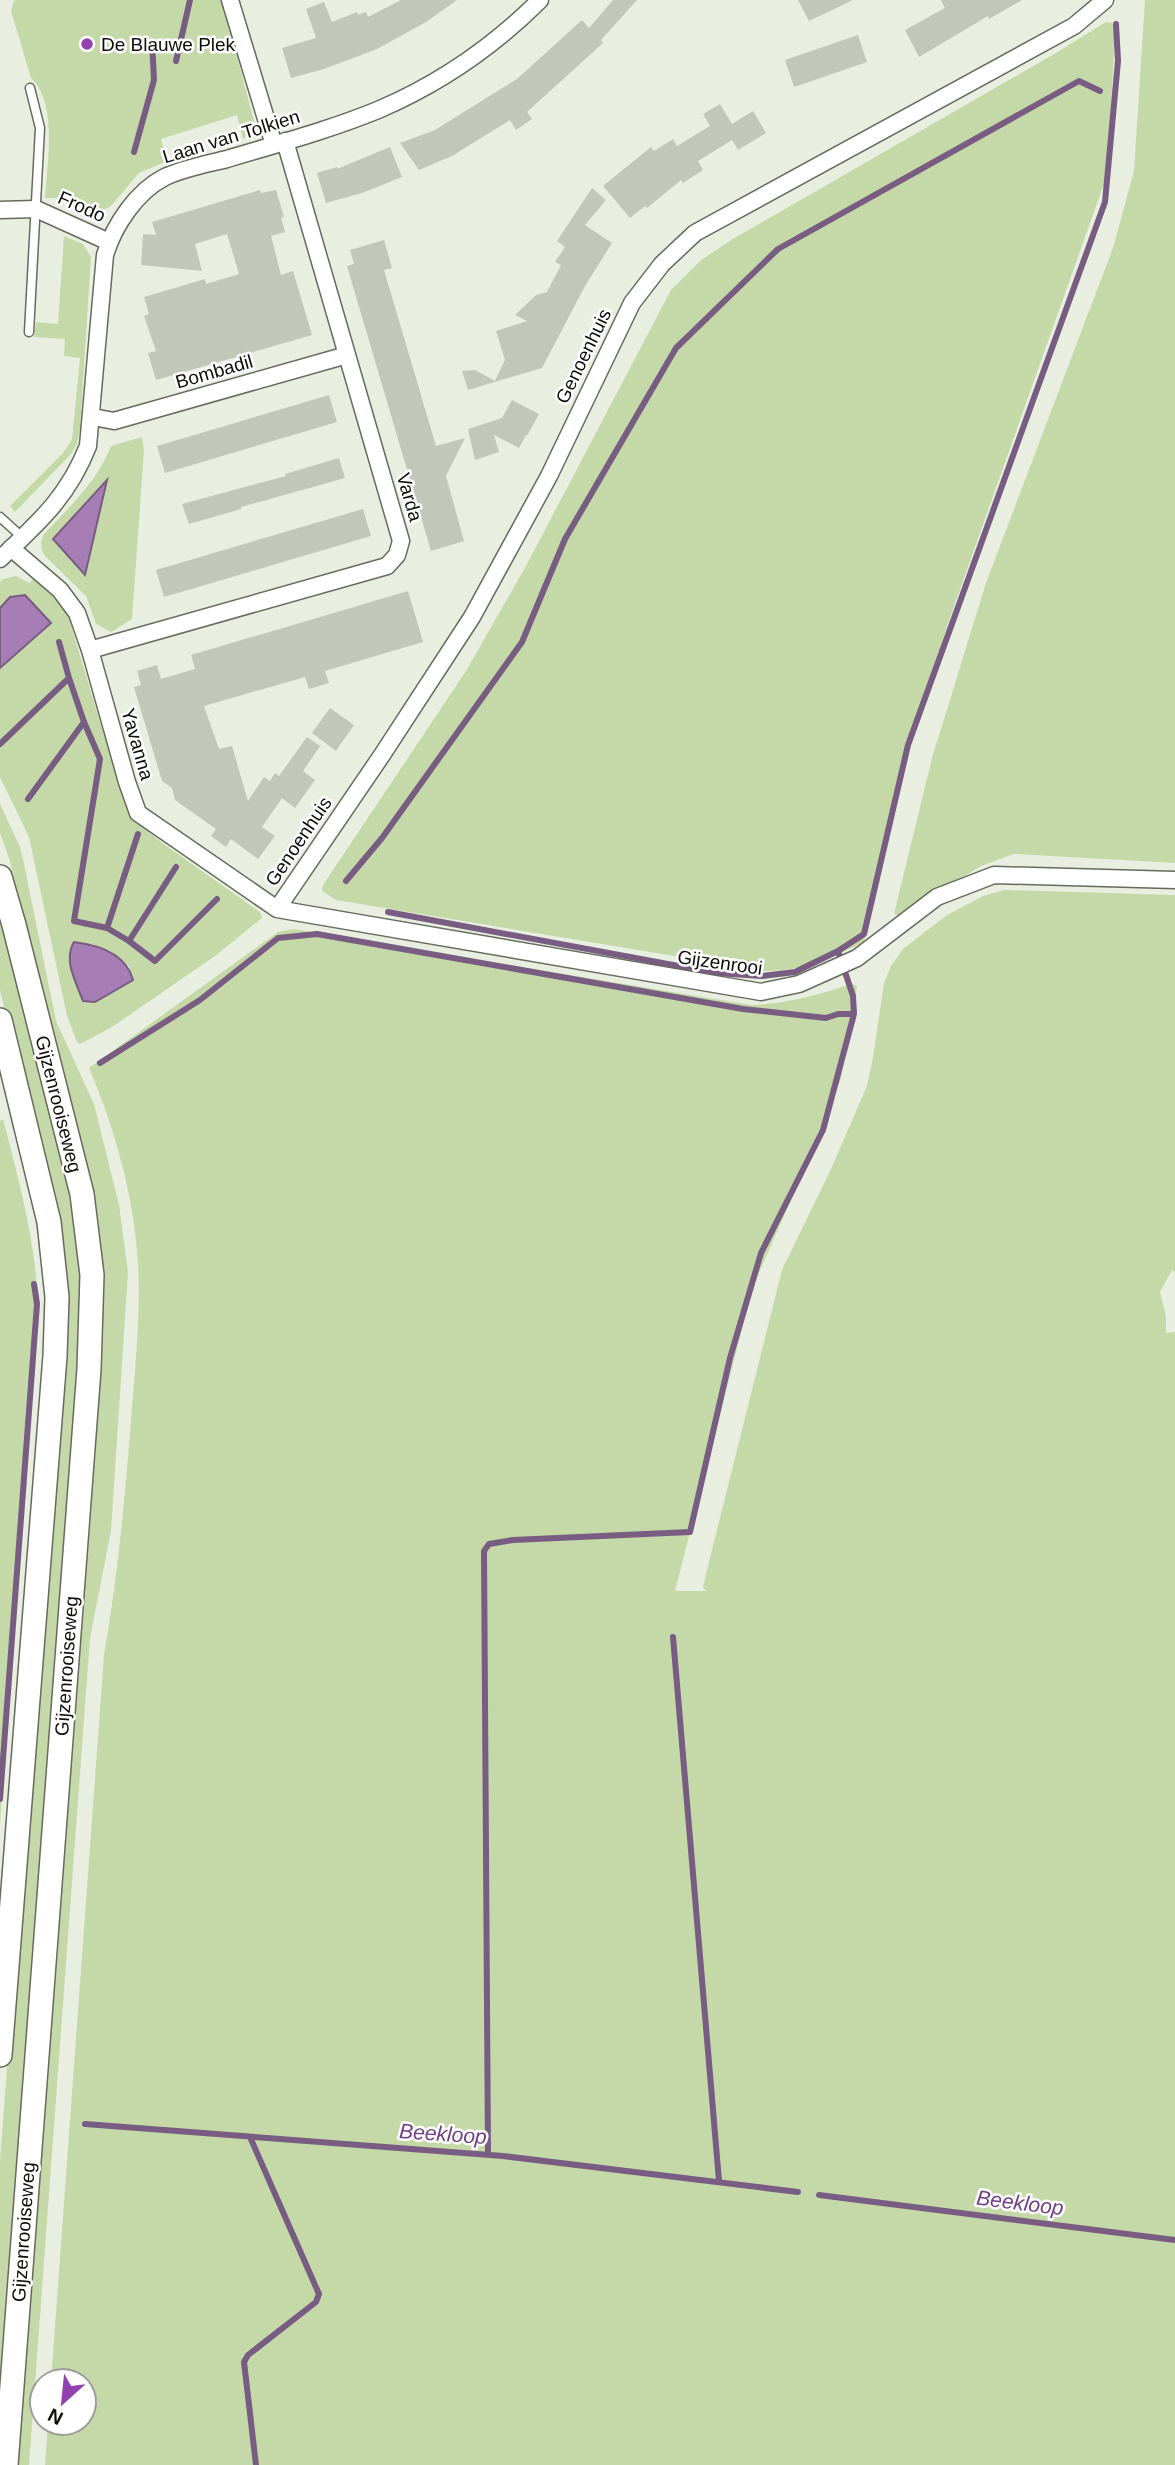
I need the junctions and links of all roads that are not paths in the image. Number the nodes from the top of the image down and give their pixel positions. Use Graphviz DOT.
graph roads {
  1 [pos="230,0"];
  2 [pos="540,0"];
  3 [pos="1105,0"];
  4 [pos="30,89"];
  5 [pos="280,143"];
  6 [pos="36,209"];
  7 [pos="0,210"];
  8 [pos="109,242"];
  9 [pos="29,332"];
  10 [pos="346,355"];
  11 [pos="93,417"];
  12 [pos="0,517"];
  13 [pos="8,546"];
  14 [pos="90,650"];
  15 [pos="0,877"];
  16 [pos="1175,880"];
  17 [pos="277,909"];
  18 [pos="0,1020"];
  19 [pos="0,2055"];
  20 [pos="6,2465"];
  1 -- 5 [label="street, Varda"];
  2 -- 5 [label="street, Laan van Tolkien"];
  3 -- 17 [label="street, Genoenhuis"];
  4 -- 6 [label="lane, Frodo"];
  5 -- 8 [label="street, Laan van Tolkien"];
  5 -- 10 [label="street, Varda"];
  6 -- 7 [label="street, Frodo"];
  6 -- 8 [label="street, Frodo"];
  6 -- 9 [label="lane, Frodo"];
  8 -- 11 [label="street, Laan van Tolkien"];
  10 -- 11 [label="street, Bombadil"];
  10 -- 14 [label="street, Varda"];
  11 -- 13 [label="street, Laan van Tolkien"];
  12 -- 13 [label="lane"];
  13 -- 14 [label="street, Yavanna"];
  14 -- 17 [label="street, Yavanna"];
  15 -- 20 [label="main road, Gijzenrooiseweg"];
  16 -- 17 [label="street, Gijzenrooi"];
  18 -- 19 [label="main road, Gijzenrooiseweg"];
}
